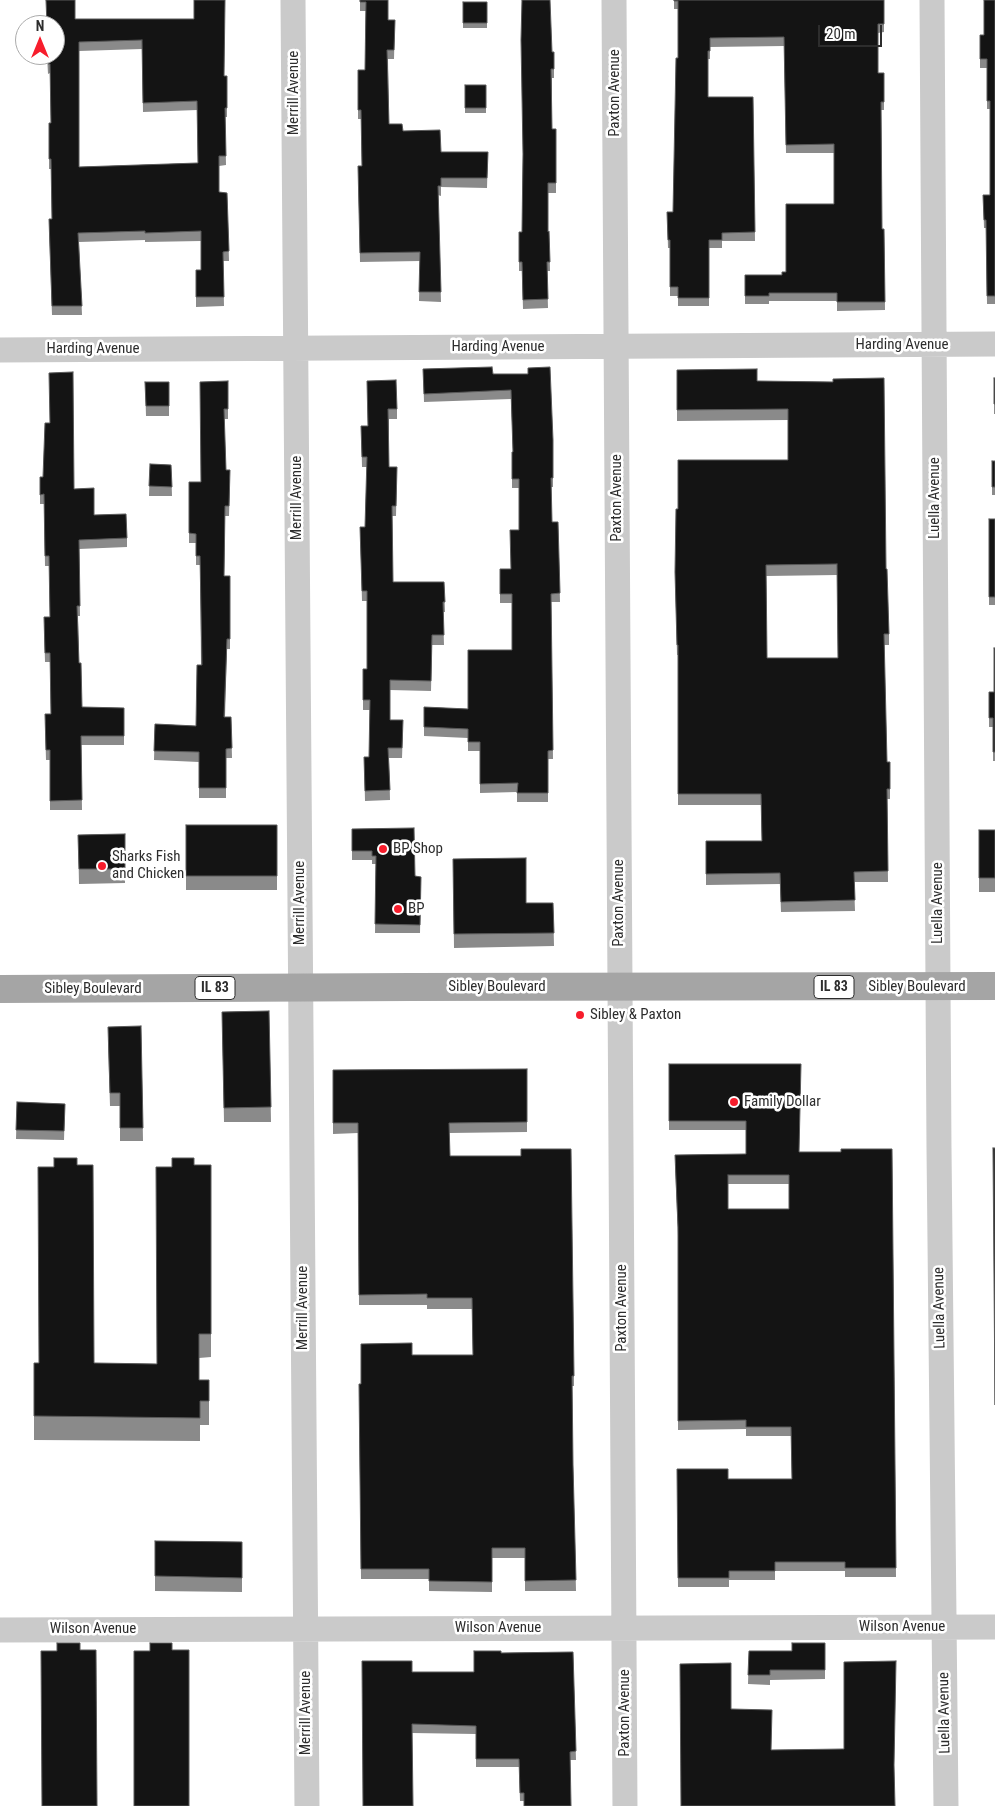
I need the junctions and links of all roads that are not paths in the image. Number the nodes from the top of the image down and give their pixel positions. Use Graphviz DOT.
graph roads {
  1 [pos="293,0"];
  2 [pos="614,0"];
  3 [pos="932,0"];
  4 [pos="934,344"];
  5 [pos="995,344"];
  6 [pos="616,346"];
  7 [pos="296,348"];
  8 [pos="0,350"];
  9 [pos="995,986"];
  10 [pos="301,987"];
  11 [pos="620,987"];
  12 [pos="938,987"];
  13 [pos="0,989"];
  14 [pos="944,1627"];
  15 [pos="995,1627"];
  16 [pos="624,1628"];
  17 [pos="306,1629"];
  18 [pos="0,1630"];
  19 [pos="307,1806"];
  20 [pos="625,1806"];
  21 [pos="946,1806"];
  1 -- 7 [label="street, Merrill Avenue"];
  2 -- 6 [label="street, Paxton Avenue"];
  3 -- 4 [label="street, Luella Avenue"];
  4 -- 5 [label="street, Harding Avenue"];
  4 -- 6 [label="street, Harding Avenue"];
  4 -- 12 [label="street, Luella Avenue"];
  6 -- 7 [label="street, Harding Avenue"];
  6 -- 11 [label="street, Paxton Avenue"];
  7 -- 8 [label="street, Harding Avenue"];
  7 -- 10 [label="street, Merrill Avenue"];
  9 -- 12 [label="main road, Sibley Boulevard / IL 83"];
  10 -- 11 [label="main road, Sibley Boulevard / IL 83"];
  10 -- 13 [label="main road, Sibley Boulevard / IL 83"];
  10 -- 17 [label="street, Merrill Avenue"];
  11 -- 12 [label="main road, Sibley Boulevard / IL 83"];
  11 -- 16 [label="street, Paxton Avenue"];
  12 -- 14 [label="street, Luella Avenue"];
  14 -- 15 [label="street, Wilson Avenue"];
  14 -- 16 [label="street, Wilson Avenue"];
  14 -- 21 [label="street, Luella Avenue"];
  16 -- 17 [label="street, Wilson Avenue"];
  16 -- 20 [label="street, Paxton Avenue"];
  17 -- 18 [label="street, Wilson Avenue"];
  17 -- 19 [label="street, Merrill Avenue"];
}
